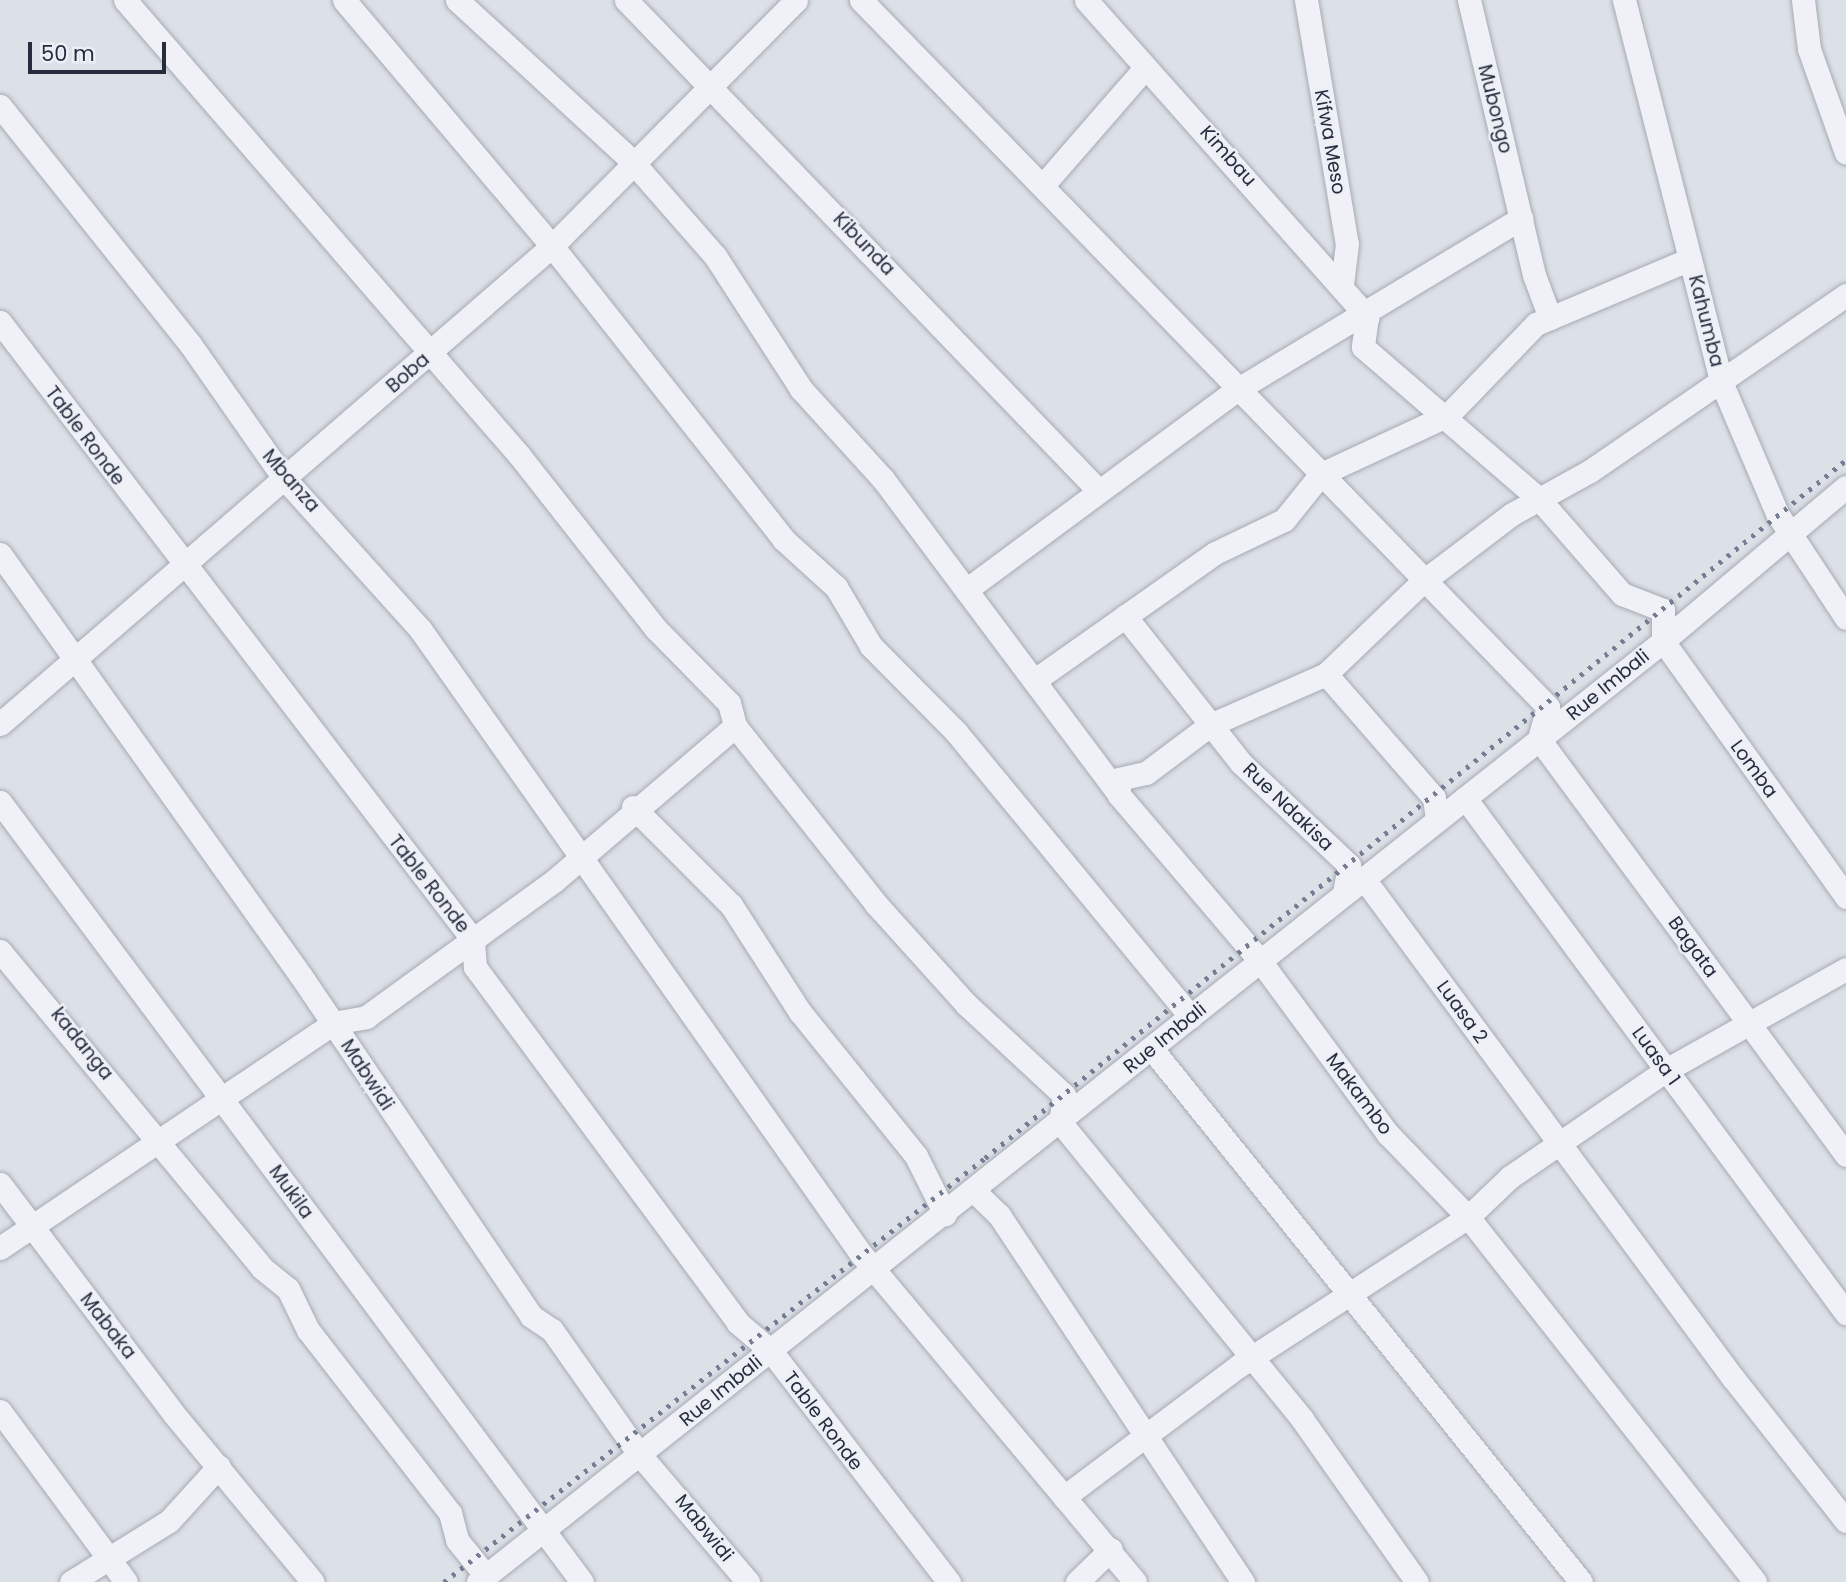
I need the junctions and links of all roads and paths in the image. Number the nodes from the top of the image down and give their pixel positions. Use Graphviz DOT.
graph roads {
  1 [pos="125,0"];
  2 [pos="344,0"];
  3 [pos="457,0"];
  4 [pos="626,0"];
  5 [pos="796,0"];
  6 [pos="861,0"];
  7 [pos="1086,0"];
  8 [pos="1306,0"];
  9 [pos="1469,0"];
  10 [pos="1624,0"];
  11 [pos="1803,0"];
  12 [pos="1145,68"];
  13 [pos="715,86"];
  14 [pos="0,106"];
  15 [pos="1846,153"];
  16 [pos="631,160"];
  17 [pos="1044,184"];
  18 [pos="1521,218"];
  19 [pos="552,246"];
  20 [pos="1690,259"];
  21 [pos="1342,284"];
  22 [pos="1846,295"];
  23 [pos="1367,317"];
  24 [pos="1550,318"];
  25 [pos="0,322"];
  26 [pos="428,356"];
  27 [pos="1722,384"];
  28 [pos="1238,389"];
  29 [pos="1448,415"];
  30 [pos="1321,474"];
  31 [pos="284,478"];
  32 [pos="1846,487"];
  33 [pos="1100,491"];
  34 [pos="1540,500"];
  35 [pos="1789,533"];
  36 [pos="0,554"];
  37 [pos="182,565"];
  38 [pos="1421,583"];
  39 [pos="966,590"];
  40 [pos="1125,616"];
  41 [pos="1846,618"];
  42 [pos="1663,641"];
  43 [pos="72,663"];
  44 [pos="1326,674"];
  45 [pos="1035,680"];
  46 [pos="0,724"];
  47 [pos="1210,725"];
  48 [pos="735,726"];
  49 [pos="1539,739"];
  50 [pos="1119,795"];
  51 [pos="1465,798"];
  52 [pos="0,802"];
  53 [pos="633,807"];
  54 [pos="1437,820"];
  55 [pos="584,854"];
  56 [pos="1364,879"];
  57 [pos="1344,894"];
  58 [pos="1846,897"];
  59 [pos="473,940"];
  60 [pos="0,951"];
  61 [pos="1261,962"];
  62 [pos="1846,969"];
  63 [pos="1191,1017"];
  64 [pos="1748,1022"];
  65 [pos="333,1023"];
  66 [pos="1152,1049"];
  67 [pos="1666,1070"];
  68 [pos="223,1098"];
  69 [pos="1060,1122"];
  70 [pos="160,1140"];
  71 [pos="1560,1145"];
  72 [pos="1846,1155"];
  73 [pos="0,1184"];
  74 [pos="974,1191"];
  75 [pos="945,1214"];
  76 [pos="1468,1217"];
  77 [pos="27,1227"];
  78 [pos="0,1248"];
  79 [pos="875,1270"];
  80 [pos="1350,1293"];
  81 [pos="1846,1313"];
  82 [pos="771,1351"];
  83 [pos="1255,1361"];
  84 [pos="0,1411"];
  85 [pos="1147,1438"];
  86 [pos="640,1455"];
  87 [pos="219,1466"];
  88 [pos="1064,1497"];
  89 [pos="1846,1521"];
  90 [pos="546,1529"];
  91 [pos="1111,1549"];
  92 [pos="106,1555"];
  93 [pos="482,1579"];
  94 [pos="741,1580"];
  95 [pos="71,1582"];
  96 [pos="126,1582"];
  97 [pos="313,1582"];
  98 [pos="582,1582"];
  99 [pos="949,1582"];
  100 [pos="1077,1582"];
  101 [pos="1135,1582"];
  102 [pos="1243,1582"];
  103 [pos="1417,1582"];
  104 [pos="1581,1582"];
  105 [pos="1755,1582"];
  1 -- 26 [label="street"];
  2 -- 19 [label="street"];
  3 -- 16 [label="street, Makambo"];
  4 -- 13 [label="street, Kibunda"];
  5 -- 13 [label="street, Boba"];
  6 -- 17 [label="street"];
  7 -- 12 [label="street, Kimbau"];
  8 -- 21 [label="street, Kifwa Meso"];
  9 -- 18 [label="street, Mubongo"];
  10 -- 20 [label="street, Kahumba"];
  11 -- 15 [label="street"];
  12 -- 17 [label="street"];
  12 -- 21 [label="street, Kimbau"];
  13 -- 16 [label="street, Boba"];
  13 -- 33 [label="street, Kibunda"];
  14 -- 31 [label="street, Mbanza"];
  16 -- 19 [label="street, Boba"];
  16 -- 39 [label="street, Makambo"];
  17 -- 28 [label="street"];
  18 -- 23 [label="street"];
  18 -- 24 [label="street, Mubongo"];
  19 -- 26 [label="street, Boba"];
  19 -- 63 [label="street"];
  20 -- 24 [label="street"];
  20 -- 27 [label="street, Kahumba"];
  21 -- 23 [label="street, Kimbau"];
  22 -- 27 [label="street"];
  23 -- 28 [label="street"];
  23 -- 29 [label="street"];
  24 -- 29 [label="street"];
  25 -- 37 [label="street, Table Ronde"];
  26 -- 31 [label="street, Boba"];
  26 -- 48 [label="street"];
  27 -- 34 [label="street"];
  27 -- 35 [label="street, Kahumba"];
  28 -- 30 [label="street"];
  28 -- 33 [label="street"];
  29 -- 30 [label="street"];
  29 -- 34 [label="street"];
  30 -- 38 [label="street"];
  30 -- 40 [label="street"];
  31 -- 37 [label="street, Boba"];
  31 -- 55 [label="street, Mbanza"];
  32 -- 35 [label="street, Rue Imbali"];
  33 -- 39 [label="street"];
  34 -- 38 [label="street"];
  34 -- 42 [label="street"];
  35 -- 41 [label="street, Kahumba"];
  35 -- 42 [label="street, Rue Imbali"];
  36 -- 43 [label="street, Mabwidi"];
  37 -- 43 [label="street, Boba"];
  37 -- 59 [label="street, Table Ronde"];
  38 -- 44 [label="street"];
  38 -- 49 [label="street"];
  39 -- 45 [label="street, Makambo"];
  40 -- 45 [label="street"];
  40 -- 47 [label="street"];
  42 -- 49 [label="street, Rue Imbali"];
  42 -- 58 [label="street, Lomba"];
  43 -- 46 [label="street, Boba"];
  43 -- 65 [label="street, Mabwidi"];
  44 -- 47 [label="street"];
  44 -- 54 [label="street"];
  45 -- 50 [label="street, Makambo"];
  47 -- 50 [label="street"];
  47 -- 57 [label="street, Rue Ndakisa"];
  48 -- 53 [label="street"];
  48 -- 69 [label="street"];
  49 -- 51 [label="street, Rue Imbali"];
  49 -- 64 [label="street, Bagata"];
  50 -- 61 [label="street, Makambo"];
  51 -- 54 [label="street, Rue Imbali"];
  51 -- 67 [label="street, Luasa 1"];
  52 -- 68 [label="street, Mukila"];
  53 -- 55 [label="street"];
  53 -- 75 [label="street"];
  54 -- 56 [label="street, Rue Imbali"];
  55 -- 59 [label="street"];
  55 -- 79 [label="street, Mbanza"];
  56 -- 57 [label="street, Rue Imbali"];
  56 -- 71 [label="street, Luasa 2"];
  57 -- 61 [label="street, Rue Imbali"];
  59 -- 65 [label="street"];
  59 -- 82 [label="street, Table Ronde"];
  60 -- 70 [label="street, kadanga"];
  61 -- 63 [label="street, Rue Imbali"];
  61 -- 76 [label="street, Makambo"];
  62 -- 64 [label="street"];
  63 -- 66 [label="street, Rue Imbali"];
  64 -- 67 [label="street"];
  64 -- 72 [label="street, Bagata"];
  65 -- 68 [label="street"];
  65 -- 86 [label="street, Mabwidi"];
  66 -- 69 [label="street, Rue Imbali"];
  66 -- 80 [label="street"];
  67 -- 71 [label="street"];
  67 -- 81 [label="street, Luasa 1"];
  68 -- 70 [label="street"];
  68 -- 90 [label="street, Mukila"];
  69 -- 74 [label="street, Rue Imbali"];
  69 -- 83 [label="street"];
  70 -- 77 [label="street"];
  70 -- 93 [label="street, kadanga"];
  71 -- 76 [label="street"];
  71 -- 89 [label="street, Luasa 2"];
  73 -- 77 [label="street, Mabaka"];
  74 -- 75 [label="street, Rue Imbali"];
  74 -- 85 [label="street"];
  75 -- 79 [label="street, Rue Imbali"];
  76 -- 80 [label="street"];
  76 -- 105 [label="street, Makambo"];
  77 -- 78 [label="street"];
  77 -- 87 [label="street, Mabaka"];
  79 -- 82 [label="street, Rue Imbali"];
  79 -- 88 [label="street, Mbanza"];
  80 -- 83 [label="street"];
  80 -- 104 [label="street"];
  82 -- 86 [label="street, Rue Imbali"];
  82 -- 99 [label="street, Table Ronde"];
  83 -- 85 [label="street"];
  83 -- 103 [label="street"];
  84 -- 92 [label="street"];
  85 -- 88 [label="street"];
  85 -- 102 [label="street"];
  86 -- 90 [label="street, Rue Imbali"];
  86 -- 94 [label="street, Mabwidi"];
  87 -- 92 [label="street"];
  87 -- 97 [label="street, Mabaka"];
  88 -- 91 [label="street, Mbanza"];
  90 -- 93 [label="street, Rue Imbali"];
  90 -- 98 [label="street, Mukila"];
  91 -- 100 [label="street"];
  91 -- 101 [label="street, Mbanza"];
  92 -- 95 [label="street"];
  92 -- 96 [label="street"];
}
